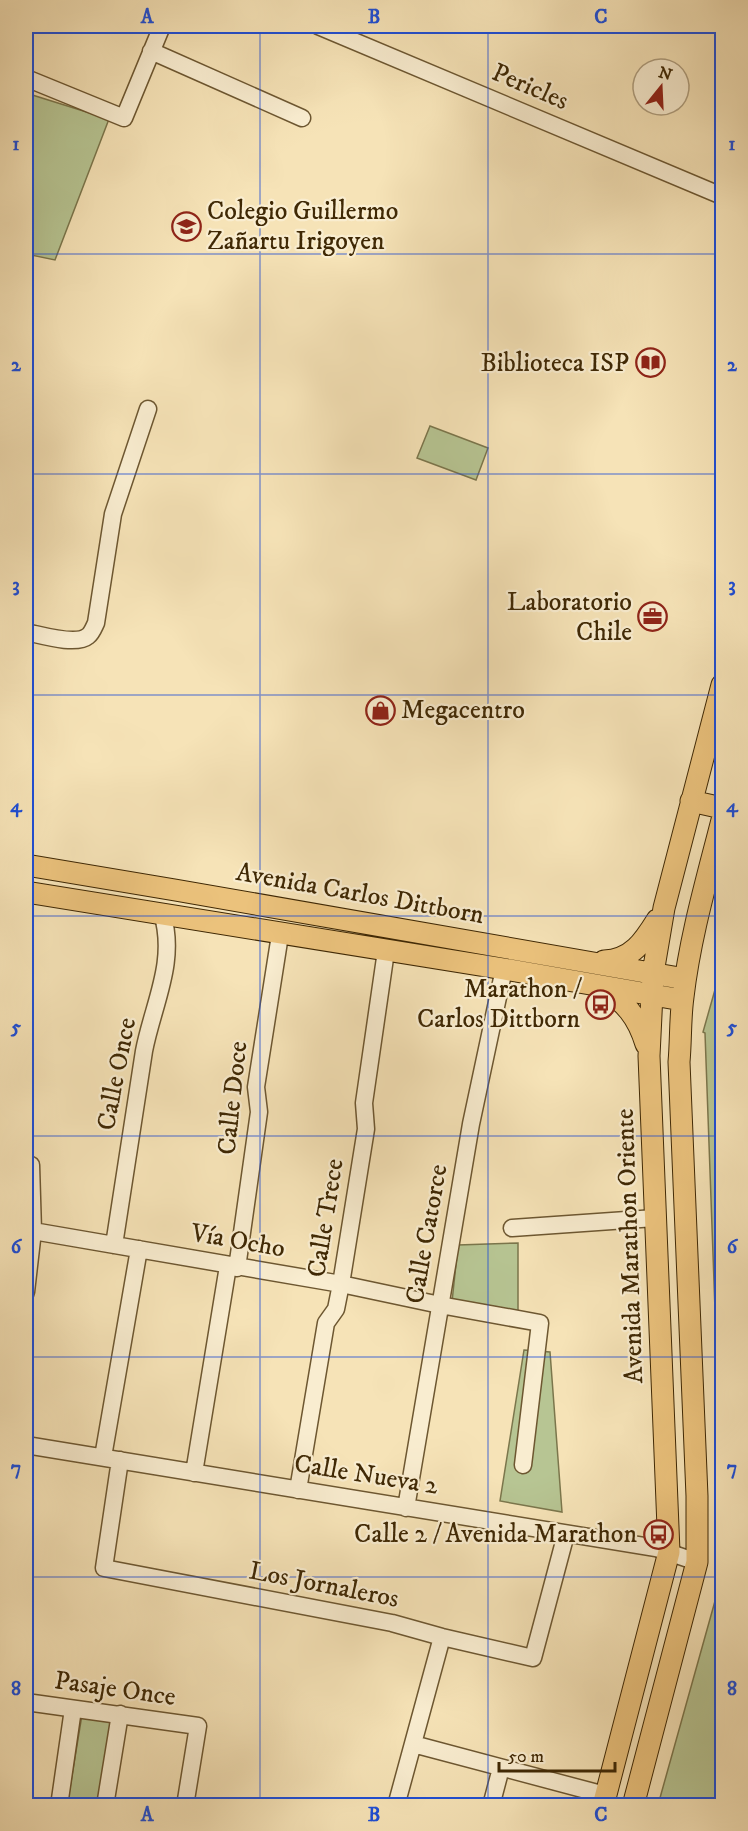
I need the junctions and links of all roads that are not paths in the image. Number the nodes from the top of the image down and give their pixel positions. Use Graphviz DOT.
graph roads {
  1 [pos="162,26"];
  2 [pos="318,26"];
  3 [pos="151,51"];
  4 [pos="26,78"];
  5 [pos="302,118"];
  6 [pos="723,196"];
  7 [pos="147,409"];
  8 [pos="26,632"];
  9 [pos="723,685"];
  10 [pos="691,801"];
  11 [pos="723,808"];
  12 [pos="723,820"];
  13 [pos="26,866"];
  14 [pos="26,892"];
  15 [pos="664,908"];
  16 [pos="162,913"];
  17 [pos="280,934"];
  18 [pos="386,951"];
  19 [pos="595,962"];
  20 [pos="504,969"];
  21 [pos="653,973"];
  22 [pos="685,979"];
  23 [pos="590,984"];
  24 [pos="651,994"];
  25 [pos="682,1000"];
  26 [pos="649,1056"];
  27 [pos="32,1165"];
  28 [pos="655,1218"];
  29 [pos="512,1227"];
  30 [pos="33,1231"];
  31 [pos="114,1245"];
  32 [pos="139,1249"];
  33 [pos="233,1267"];
  34 [pos="341,1284"];
  35 [pos="26,1293"];
  36 [pos="440,1305"];
  37 [pos="691,1357"];
  38 [pos="662,1360"];
  39 [pos="26,1445"];
  40 [pos="103,1457"];
  41 [pos="120,1460"];
  42 [pos="523,1465"];
  43 [pos="194,1473"];
  44 [pos="298,1490"];
  45 [pos="406,1508"];
  46 [pos="566,1534"];
  47 [pos="669,1552"];
  48 [pos="697,1562"];
  49 [pos="442,1637"];
  50 [pos="26,1702"];
  51 [pos="73,1709"];
  52 [pos="120,1714"];
  53 [pos="413,1744"];
  54 [pos="501,1767"];
  55 [pos="604,1800"];
  56 [pos="59,1806"];
  57 [pos="105,1806"];
  58 [pos="185,1806"];
  59 [pos="396,1806"];
  60 [pos="491,1806"];
  61 [pos="633,1806"];
  1 -- 3 [label="street"];
  2 -- 6 [label="street, Pericles"];
  3 -- 4 [label="street"];
  3 -- 5 [label="street"];
  7 -- 8 [label="street"];
  9 -- 10 [label="main road, Avenida Marathon Oriente"];
  10 -- 11 [label="main road"];
  10 -- 15 [label="main road, Avenida Marathon Oriente"];
  12 -- 22 [label="main road"];
  13 -- 19 [label="main road, Avenida Carlos Dittborn"];
  14 -- 16 [label="main road, Avenida Carlos Dittborn"];
  15 -- 19 [label="main road"];
  15 -- 21 [label="main road, Avenida Marathon Oriente"];
  16 -- 17 [label="main road, Avenida Carlos Dittborn"];
  16 -- 31 [label="street, Calle Once"];
  17 -- 18 [label="main road, Avenida Carlos Dittborn"];
  17 -- 33 [label="street, Calle Doce"];
  18 -- 20 [label="main road, Avenida Carlos Dittborn"];
  18 -- 34 [label="street, Calle Trece"];
  19 -- 21 [label="main road, Avenida Carlos Dittborn"];
  20 -- 23 [label="main road, Avenida Carlos Dittborn"];
  20 -- 36 [label="street, Calle Catorce"];
  21 -- 22 [label="main road, Avenida Carlos Dittborn"];
  21 -- 24 [label="main road, Avenida Marathon Oriente"];
  22 -- 25 [label="main road"];
  23 -- 24 [label="main road, Avenida Carlos Dittborn"];
  23 -- 26 [label="main road"];
  24 -- 25 [label="main road, Avenida Carlos Dittborn"];
  24 -- 26 [label="main road, Avenida Marathon Oriente"];
  25 -- 37 [label="main road"];
  26 -- 28 [label="main road, Avenida Marathon Oriente"];
  27 -- 30 [label="street"];
  28 -- 29 [label="street"];
  28 -- 38 [label="main road, Avenida Marathon Oriente"];
  30 -- 31 [label="street, Vía Ocho"];
  30 -- 35 [label="street"];
  31 -- 32 [label="street, Vía Ocho"];
  32 -- 33 [label="street, Vía Ocho"];
  32 -- 40 [label="street"];
  33 -- 34 [label="street, Vía Ocho"];
  33 -- 43 [label="street, Calle Doce"];
  34 -- 36 [label="street, Vía Ocho"];
  34 -- 44 [label="street, Calle Trece"];
  36 -- 42 [label="street, Vía Ocho"];
  36 -- 45 [label="street, Calle Catorce"];
  37 -- 38 [label="main road"];
  37 -- 48 [label="main road"];
  38 -- 47 [label="main road, Avenida Marathon Oriente"];
  39 -- 40 [label="street, Calle Nueva 2"];
  40 -- 41 [label="street, Calle Nueva 2"];
  41 -- 43 [label="street, Calle Nueva 2"];
  41 -- 49 [label="street, Los Jornaleros"];
  43 -- 44 [label="street, Calle Nueva 2"];
  44 -- 45 [label="street, Calle Nueva 2"];
  45 -- 46 [label="street, Calle Nueva 2"];
  46 -- 47 [label="street, Calle Nueva 2"];
  46 -- 49 [label="street, Los Jornaleros"];
  47 -- 48 [label="street, Calle Nueva 2"];
  47 -- 55 [label="main road, Avenida Marathon Oriente"];
  48 -- 61 [label="main road"];
  49 -- 53 [label="street"];
  50 -- 51 [label="street, Pasaje Once"];
  51 -- 52 [label="street, Pasaje Once"];
  51 -- 56 [label="street"];
  52 -- 57 [label="street"];
  52 -- 58 [label="street, Pasaje Once"];
  53 -- 54 [label="street"];
  53 -- 59 [label="street"];
  54 -- 55 [label="street"];
  54 -- 60 [label="street"];
}
